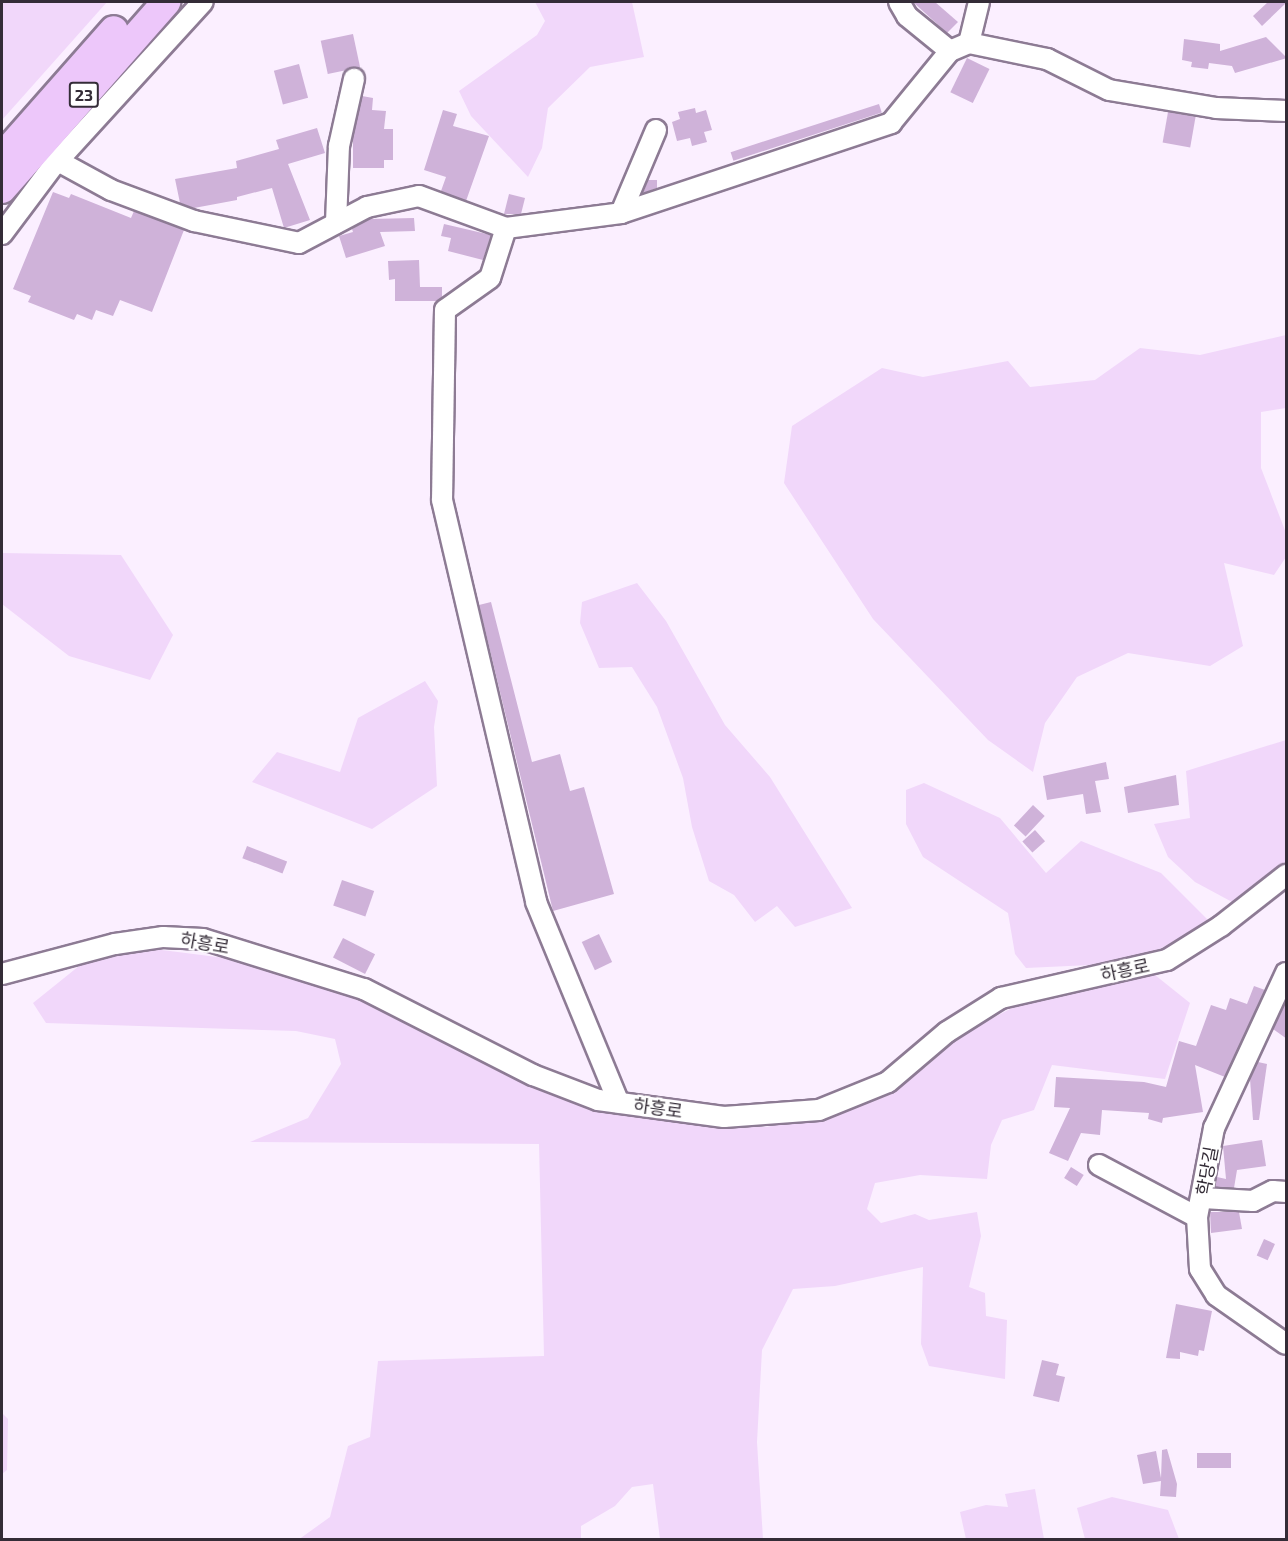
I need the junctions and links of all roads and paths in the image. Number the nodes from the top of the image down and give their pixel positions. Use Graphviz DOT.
graph roads {
  1 [pos="140,2"];
  2 [pos="166,2"];
  3 [pos="203,2"];
  4 [pos="898,2"];
  5 [pos="979,2"];
  6 [pos="969,44"];
  7 [pos="950,51"];
  8 [pos="354,79"];
  9 [pos="1287,111"];
  10 [pos="656,130"];
  11 [pos="2,157"];
  12 [pos="58,161"];
  13 [pos="2,189"];
  14 [pos="621,213"];
  15 [pos="336,223"];
  16 [pos="506,228"];
  17 [pos="2,234"];
  18 [pos="1287,874"];
  19 [pos="1287,973"];
  20 [pos="2,974"];
  21 [pos="619,1103"];
  22 [pos="1099,1166"];
  23 [pos="1287,1192"];
  24 [pos="1203,1198"];
  25 [pos="1197,1217"];
  26 [pos="1287,1344"];
  1 -- 11 [label="highway, 23"];
  2 -- 13 [label="highway, 23"];
  3 -- 12 [label="street"];
  4 -- 7 [label="street"];
  5 -- 6 [label="street"];
  6 -- 7 [label="street"];
  6 -- 9 [label="street"];
  7 -- 14 [label="street"];
  8 -- 15 [label="street"];
  10 -- 14 [label="street"];
  12 -- 15 [label="street"];
  12 -- 17 [label="street"];
  14 -- 16 [label="street"];
  15 -- 16 [label="street"];
  16 -- 21 [label="street"];
  18 -- 21 [label="street, 하흥로"];
  19 -- 24 [label="street, 학당길"];
  20 -- 21 [label="street, 하흥로"];
  22 -- 25 [label="street"];
  23 -- 24 [label="street"];
  24 -- 25 [label="street, 학당길"];
  25 -- 26 [label="street, 학당길"];
}
